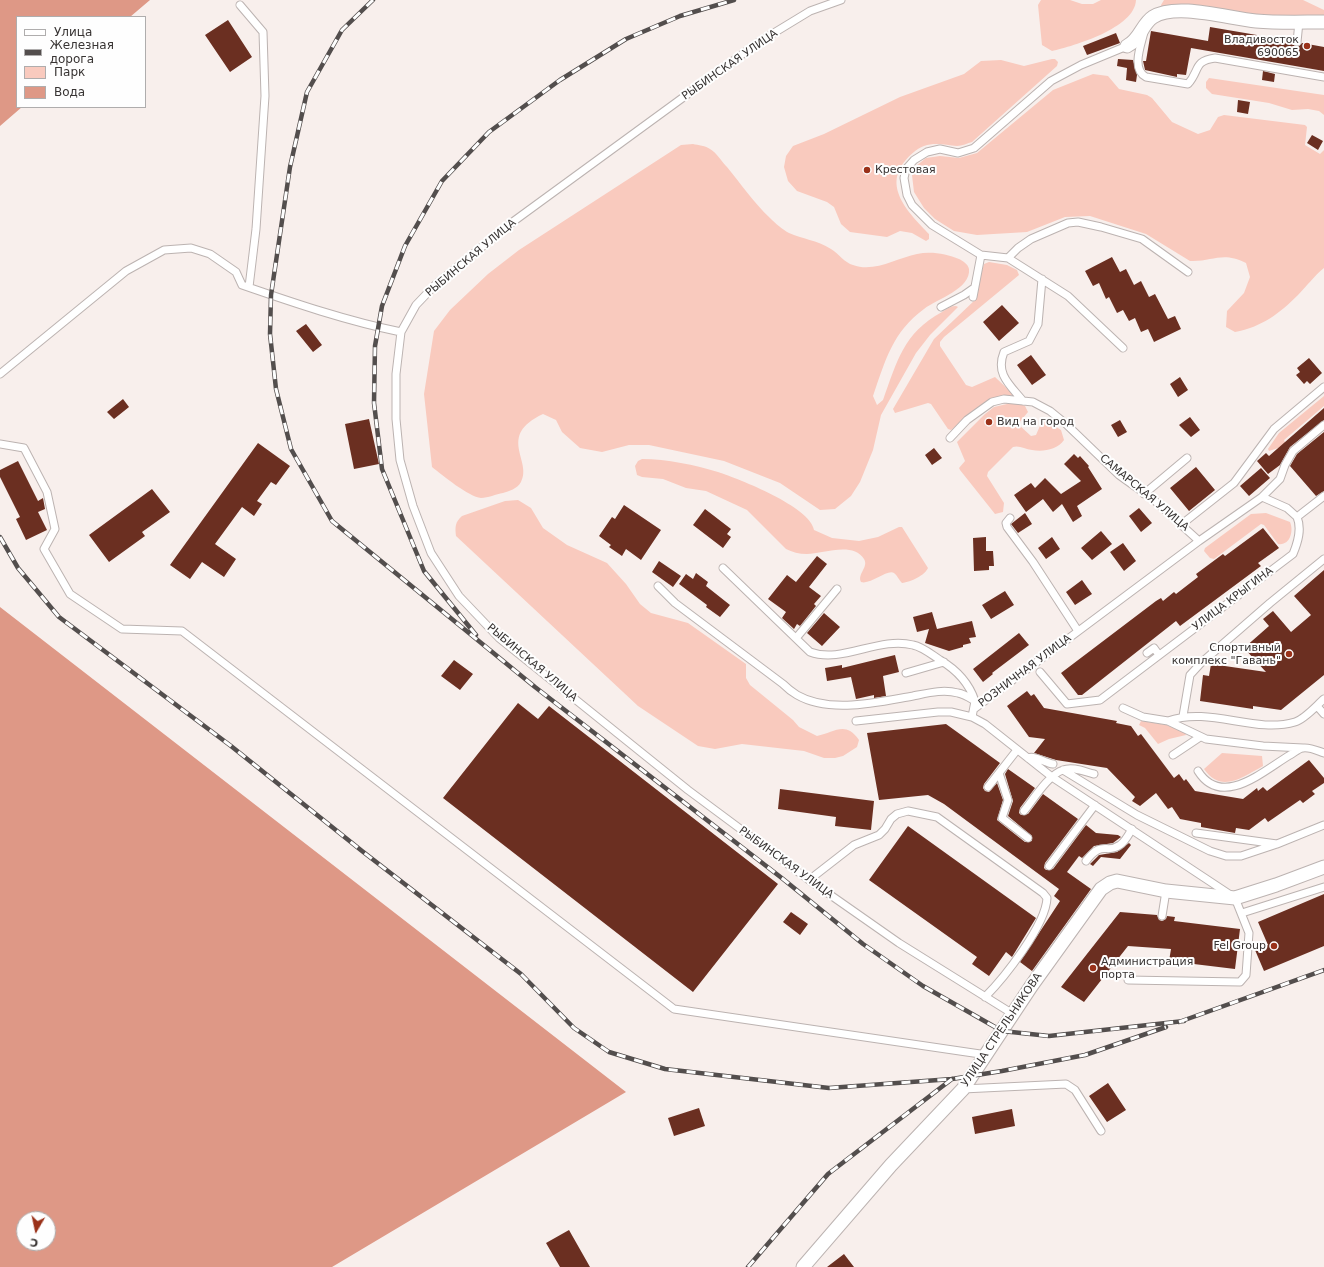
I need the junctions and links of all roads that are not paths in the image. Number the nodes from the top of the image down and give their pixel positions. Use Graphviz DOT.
graph roads {
  1 [pos="841,0"];
  2 [pos="240,5"];
  3 [pos="1299,22"];
  4 [pos="1324,22"];
  5 [pos="1145,27"];
  6 [pos="1297,42"];
  7 [pos="1127,46"];
  8 [pos="1324,77"];
  9 [pos="981,255"];
  10 [pos="1008,258"];
  11 [pos="1188,272"];
  12 [pos="1042,279"];
  13 [pos="249,287"];
  14 [pos="974,288"];
  15 [pos="973,297"];
  16 [pos="941,307"];
  17 [pos="400,332"];
  18 [pos="1123,348"];
  19 [pos="0,374"];
  20 [pos="1324,387"];
  21 [pos="1023,401"];
  22 [pos="1324,425"];
  23 [pos="950,438"];
  24 [pos="0,444"];
  25 [pos="1187,458"];
  26 [pos="1144,494"];
  27 [pos="1324,496"];
  28 [pos="1262,497"];
  29 [pos="1297,517"];
  30 [pos="1008,521"];
  31 [pos="1182,524"];
  32 [pos="1199,541"];
  33 [pos="1324,559"];
  34 [pos="723,568"];
  35 [pos="658,586"];
  36 [pos="837,589"];
  37 [pos="1078,631"];
  38 [pos="797,637"];
  39 [pos="1147,653"];
  40 [pos="1159,655"];
  41 [pos="944,662"];
  42 [pos="906,672"];
  43 [pos="1040,672"];
  44 [pos="1324,699"];
  45 [pos="975,701"];
  46 [pos="1317,706"];
  47 [pos="1123,708"];
  48 [pos="974,709"];
  49 [pos="1324,714"];
  50 [pos="1183,716"];
  51 [pos="972,717"];
  52 [pos="856,721"];
  53 [pos="1168,721"];
  54 [pos="1200,737"];
  55 [pos="1303,748"];
  56 [pos="1016,750"];
  57 [pos="1324,753"];
  58 [pos="1173,755"];
  59 [pos="1027,758"];
  60 [pos="1053,764"];
  61 [pos="1063,770"];
  62 [pos="1198,771"];
  63 [pos="999,773"];
  64 [pos="1094,774"];
  65 [pos="1052,777"];
  66 [pos="988,787"];
  67 [pos="1095,805"];
  68 [pos="1024,811"];
  69 [pos="1324,825"];
  70 [pos="1132,829"];
  71 [pos="1196,833"];
  72 [pos="1028,838"];
  73 [pos="1277,844"];
  74 [pos="1086,861"];
  75 [pos="1049,866"];
  76 [pos="1324,869"];
  77 [pos="809,880"];
  78 [pos="1324,887"];
  79 [pos="1166,891"];
  80 [pos="1235,898"];
  81 [pos="1242,913"];
  82 [pos="1162,916"];
  83 [pos="1128,980"];
  84 [pos="985,997"];
  85 [pos="1013,1014"];
  86 [pos="987,1055"];
  87 [pos="963,1089"];
  88 [pos="1101,1131"];
  89 [pos="803,1267"];
  1 -- 17 [label="lane, РЫБИНСКАЯ УЛИЦА"];
  2 -- 13 [label="lane"];
  3 -- 4 [label="street"];
  3 -- 5 [label="street"];
  3 -- 6 [label="lane"];
  5 -- 7 [label="street"];
  5 -- 8 [label="lane"];
  7 -- 9 [label="lane"];
  9 -- 10 [label="lane"];
  9 -- 14 [label="lane"];
  10 -- 11 [label="lane"];
  10 -- 12 [label="lane"];
  12 -- 18 [label="lane"];
  12 -- 21 [label="lane"];
  13 -- 17 [label="lane"];
  13 -- 19 [label="lane"];
  14 -- 15 [label="lane"];
  14 -- 16 [label="lane"];
  17 -- 77 [label="lane, РЫБИНСКАЯ УЛИЦА"];
  20 -- 31 [label="lane"];
  21 -- 23 [label="lane, САМАРСКАЯ УЛИЦА"];
  21 -- 26 [label="lane, САМАРСКАЯ УЛИЦА"];
  22 -- 28 [label="lane, РОЗНИЧНАЯ УЛИЦА"];
  24 -- 86 [label="lane"];
  25 -- 26 [label="lane"];
  26 -- 31 [label="lane, САМАРСКАЯ УЛИЦА"];
  27 -- 29 [label="lane"];
  28 -- 29 [label="lane"];
  28 -- 32 [label="lane, РОЗНИЧНАЯ УЛИЦА"];
  29 -- 40 [label="lane, УЛИЦА КРЫГИНА"];
  30 -- 37 [label="lane"];
  31 -- 32 [label="lane, САМАРСКАЯ УЛИЦА"];
  32 -- 37 [label="lane, РОЗНИЧНАЯ УЛИЦА"];
  33 -- 50 [label="lane"];
  34 -- 38 [label="lane"];
  35 -- 45 [label="lane, РОЗНИЧНАЯ УЛИЦА"];
  36 -- 38 [label="lane"];
  37 -- 48 [label="lane, РОЗНИЧНАЯ УЛИЦА"];
  38 -- 41 [label="lane"];
  39 -- 40 [label="lane"];
  40 -- 43 [label="lane, УЛИЦА КРЫГИНА"];
  41 -- 42 [label="lane"];
  41 -- 45 [label="lane"];
  44 -- 46 [label="lane"];
  45 -- 48 [label="lane, РОЗНИЧНАЯ УЛИЦА"];
  46 -- 49 [label="lane"];
  46 -- 50 [label="lane"];
  47 -- 53 [label="lane"];
  48 -- 51 [label="lane"];
  50 -- 53 [label="lane"];
  51 -- 52 [label="lane"];
  51 -- 56 [label="lane"];
  53 -- 54 [label="lane"];
  54 -- 55 [label="lane"];
  54 -- 58 [label="lane"];
  55 -- 57 [label="lane"];
  55 -- 62 [label="lane"];
  56 -- 59 [label="lane"];
  56 -- 63 [label="lane"];
  59 -- 60 [label="lane"];
  59 -- 65 [label="lane"];
  61 -- 64 [label="lane"];
  61 -- 65 [label="lane"];
  61 -- 73 [label="lane"];
  63 -- 66 [label="lane"];
  63 -- 72 [label="lane"];
  65 -- 67 [label="lane"];
  65 -- 68 [label="lane"];
  67 -- 70 [label="lane"];
  67 -- 75 [label="lane"];
  69 -- 73 [label="lane"];
  70 -- 74 [label="lane"];
  70 -- 80 [label="lane"];
  71 -- 73 [label="lane"];
  76 -- 80 [label="street, УЛИЦА СТРЕЛЬНИКОВА"];
  77 -- 84 [label="lane, РЫБИНСКАЯ УЛИЦА"];
  77 -- 84 [label="lane"];
  78 -- 81 [label="lane"];
  79 -- 80 [label="street, УЛИЦА СТРЕЛЬНИКОВА"];
  79 -- 82 [label="lane"];
  79 -- 85 [label="street, УЛИЦА СТРЕЛЬНИКОВА"];
  80 -- 81 [label="lane"];
  81 -- 83 [label="lane"];
  84 -- 85 [label="lane, РЫБИНСКАЯ УЛИЦА"];
  85 -- 86 [label="street, УЛИЦА СТРЕЛЬНИКОВА"];
  86 -- 87 [label="street, УЛИЦА СТРЕЛЬНИКОВА"];
  87 -- 88 [label="lane"];
  87 -- 89 [label="street, УЛИЦА СТРЕЛЬНИКОВА"];
}
